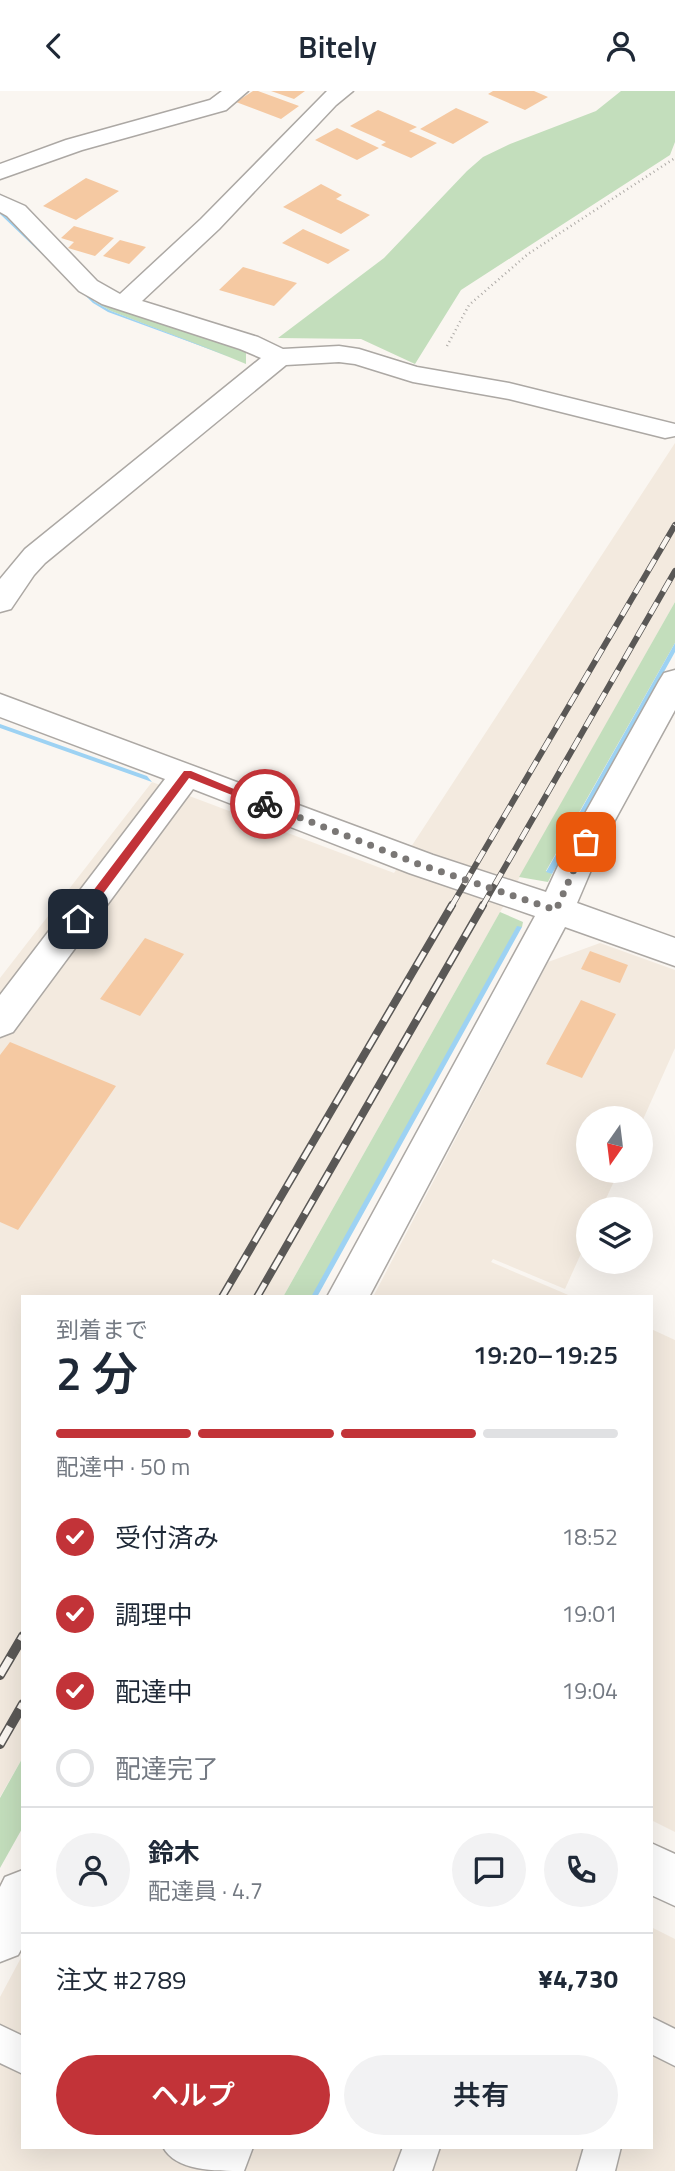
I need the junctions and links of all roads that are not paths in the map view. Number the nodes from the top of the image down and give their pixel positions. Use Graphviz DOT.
graph roads {
  1 [pos="237,91"];
  2 [pos="342,91"];
  3 [pos="0,172"];
  4 [pos="0,202"];
  5 [pos="125,303"];
  6 [pos="279,357"];
  7 [pos="665,430"];
  8 [pos="0,602"];
  9 [pos="675,681"];
  10 [pos="0,705"];
  11 [pos="187,774"];
  12 [pos="556,910"];
  13 [pos="675,952"];
  14 [pos="0,1023"];
  15 [pos="347,1295"];
  16 [pos="653,1869"];
  17 [pos="675,1881"];
  18 [pos="21,1899"];
  19 [pos="0,1937"];
  20 [pos="653,2036"];
  21 [pos="0,2043"];
  22 [pos="675,2048"];
  23 [pos="21,2055"];
  24 [pos="184,2149"];
  25 [pos="234,2149"];
  26 [pos="421,2149"];
  27 [pos="603,2149"];
  28 [pos="223,2171"];
  29 [pos="413,2171"];
  30 [pos="596,2171"];
  1 -- 3 [label="street"];
  2 -- 5 [label="street"];
  4 -- 5 [label="street"];
  5 -- 6 [label="street"];
  6 -- 7 [label="street"];
  6 -- 8 [label="street"];
  9 -- 12 [label="street"];
  10 -- 11 [label="street"];
  11 -- 12 [label="street"];
  11 -- 14 [label="street"];
  12 -- 13 [label="street"];
  12 -- 15 [label="street"];
  16 -- 17 [label="street"];
  18 -- 19 [label="street"];
  20 -- 22 [label="lane"];
  21 -- 23 [label="lane"];
  24 -- 28 [label="lane"];
  25 -- 28 [label="lane"];
  26 -- 29 [label="lane"];
  27 -- 30 [label="lane"];
}
